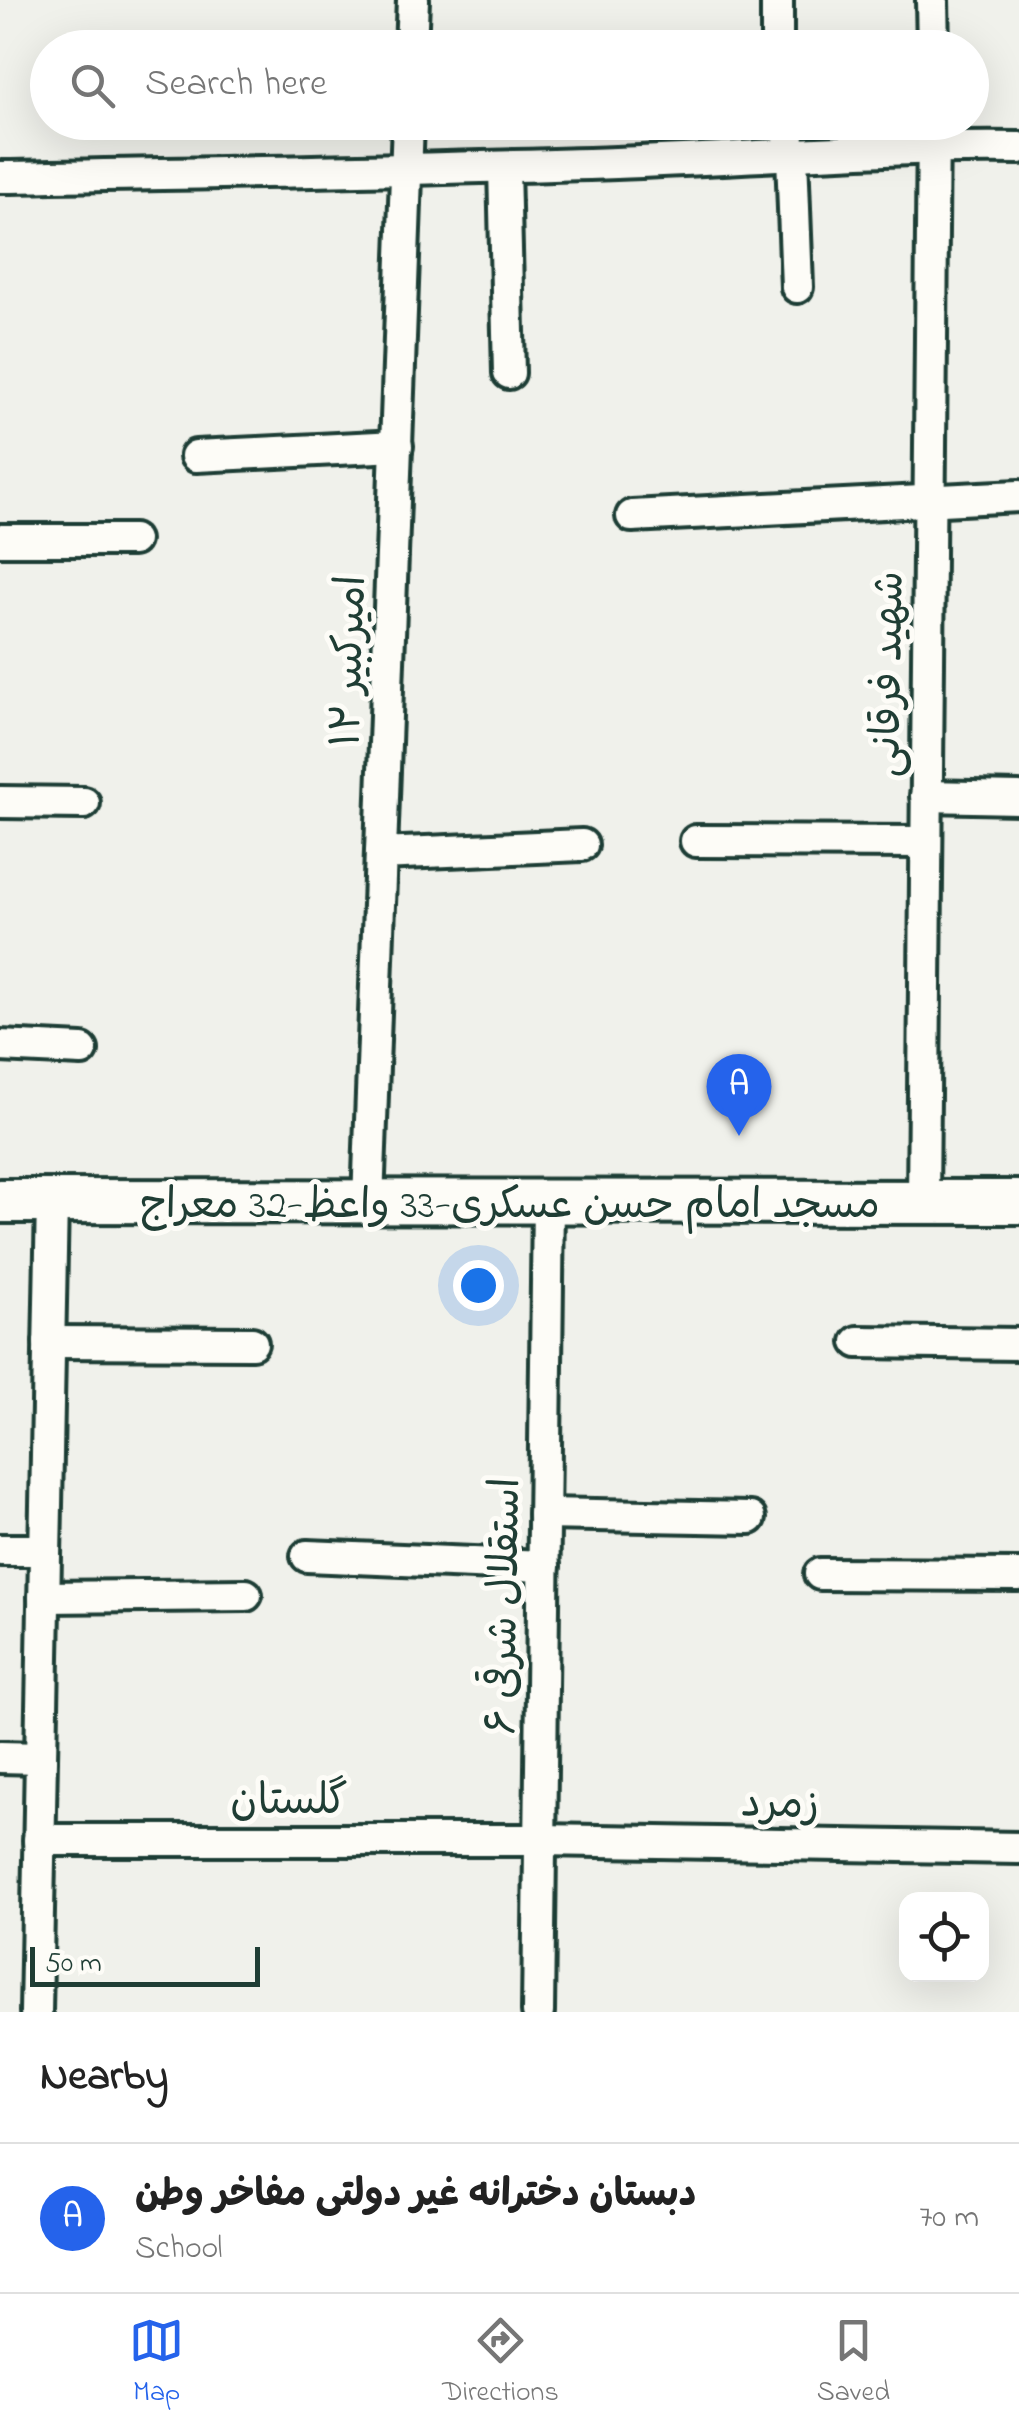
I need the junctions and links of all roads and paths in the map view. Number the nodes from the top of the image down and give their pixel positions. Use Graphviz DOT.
graph roads {
  1 [pos="414,0"];
  2 [pos="777,0"];
  3 [pos="932,0"];
  4 [pos="413,30"];
  5 [pos="778,30"];
  6 [pos="933,30"];
  7 [pos="407,140"];
  8 [pos="789,140"];
  9 [pos="895,140"];
  10 [pos="933,140"];
  11 [pos="970,140"];
  12 [pos="1019,148"];
  13 [pos="792,156"];
  14 [pos="504,167"];
  15 [pos="406,169"];
  16 [pos="0,177"];
  17 [pos="797,287"];
  18 [pos="509,373"];
  19 [pos="397,446"];
  20 [pos="196,456"];
  21 [pos="1019,496"];
  22 [pos="930,498"];
  23 [pos="632,516"];
  24 [pos="0,540"];
  25 [pos="132,540"];
  26 [pos="926,796"];
  27 [pos="1019,798"];
  28 [pos="0,802"];
  29 [pos="84,803"];
  30 [pos="696,841"];
  31 [pos="926,842"];
  32 [pos="582,845"];
  33 [pos="381,854"];
  34 [pos="0,1046"];
  35 [pos="82,1050"];
  36 [pos="0,1201"];
  37 [pos="52,1202"];
  38 [pos="368,1202"];
  39 [pos="548,1202"];
  40 [pos="923,1202"];
  41 [pos="1019,1202"];
  42 [pos="49,1342"];
  43 [pos="858,1342"];
  44 [pos="252,1343"];
  45 [pos="1019,1344"];
  46 [pos="544,1514"];
  47 [pos="750,1518"];
  48 [pos="0,1550"];
  49 [pos="45,1550"];
  50 [pos="306,1556"];
  51 [pos="544,1566"];
  52 [pos="820,1574"];
  53 [pos="1019,1575"];
  54 [pos="246,1595"];
  55 [pos="44,1597"];
  56 [pos="0,1757"];
  57 [pos="41,1758"];
  58 [pos="39,1840"];
  59 [pos="540,1840"];
  60 [pos="1019,1848"];
  61 [pos="36,2012"];
  62 [pos="538,2012"];
  1 -- 4 [label="street"];
  2 -- 5 [label="street"];
  3 -- 6 [label="street"];
  7 -- 15 [label="street, امیرکبیر ۱۲"];
  8 -- 13 [label="street"];
  9 -- 13 [label="street"];
  10 -- 22 [label="street, شهید فرقانی"];
  11 -- 12 [label="street"];
  13 -- 14 [label="street"];
  13 -- 17 [label="street"];
  14 -- 15 [label="street"];
  14 -- 18 [label="street"];
  15 -- 16 [label="street"];
  15 -- 19 [label="street, امیرکبیر ۱۲"];
  19 -- 20 [label="street"];
  19 -- 33 [label="street, امیرکبیر ۱۲"];
  21 -- 22 [label="street"];
  22 -- 23 [label="street"];
  22 -- 26 [label="street, شهید فرقانی"];
  24 -- 25 [label="street"];
  26 -- 27 [label="street"];
  26 -- 31 [label="street, شهید فرقانی"];
  28 -- 29 [label="street"];
  30 -- 31 [label="street"];
  31 -- 40 [label="street, شهید فرقانی"];
  32 -- 33 [label="street"];
  33 -- 38 [label="street, امیرکبیر ۱۲"];
  34 -- 35 [label="street"];
  36 -- 37 [label="street, مسجد امام حسن عسکری-33 واعظ-32 معراج"];
  37 -- 38 [label="street, مسجد امام حسن عسکری-33 واعظ-32 معراج"];
  37 -- 42 [label="street"];
  38 -- 39 [label="street, مسجد امام حسن عسکری-33 واعظ-32 معراج"];
  39 -- 40 [label="street, مسجد امام حسن عسکری-33 واعظ-32 معراج"];
  39 -- 46 [label="street, استقلال شرقی ۶"];
  40 -- 41 [label="street, مسجد امام حسن عسکری-33 واعظ-32 معراج"];
  42 -- 44 [label="street"];
  42 -- 49 [label="street"];
  43 -- 45 [label="street"];
  46 -- 47 [label="street"];
  46 -- 51 [label="street, استقلال شرقی ۶"];
  48 -- 49 [label="street"];
  49 -- 55 [label="street"];
  50 -- 51 [label="street"];
  51 -- 59 [label="street, استقلال شرقی ۶"];
  52 -- 53 [label="street"];
  54 -- 55 [label="street"];
  55 -- 57 [label="street"];
  56 -- 57 [label="street"];
  57 -- 58 [label="street"];
  58 -- 59 [label="street, گلستان"];
  58 -- 61 [label="street"];
  59 -- 60 [label="street, زمرد"];
  59 -- 62 [label="street, استقلال شرقی ۶"];
}
